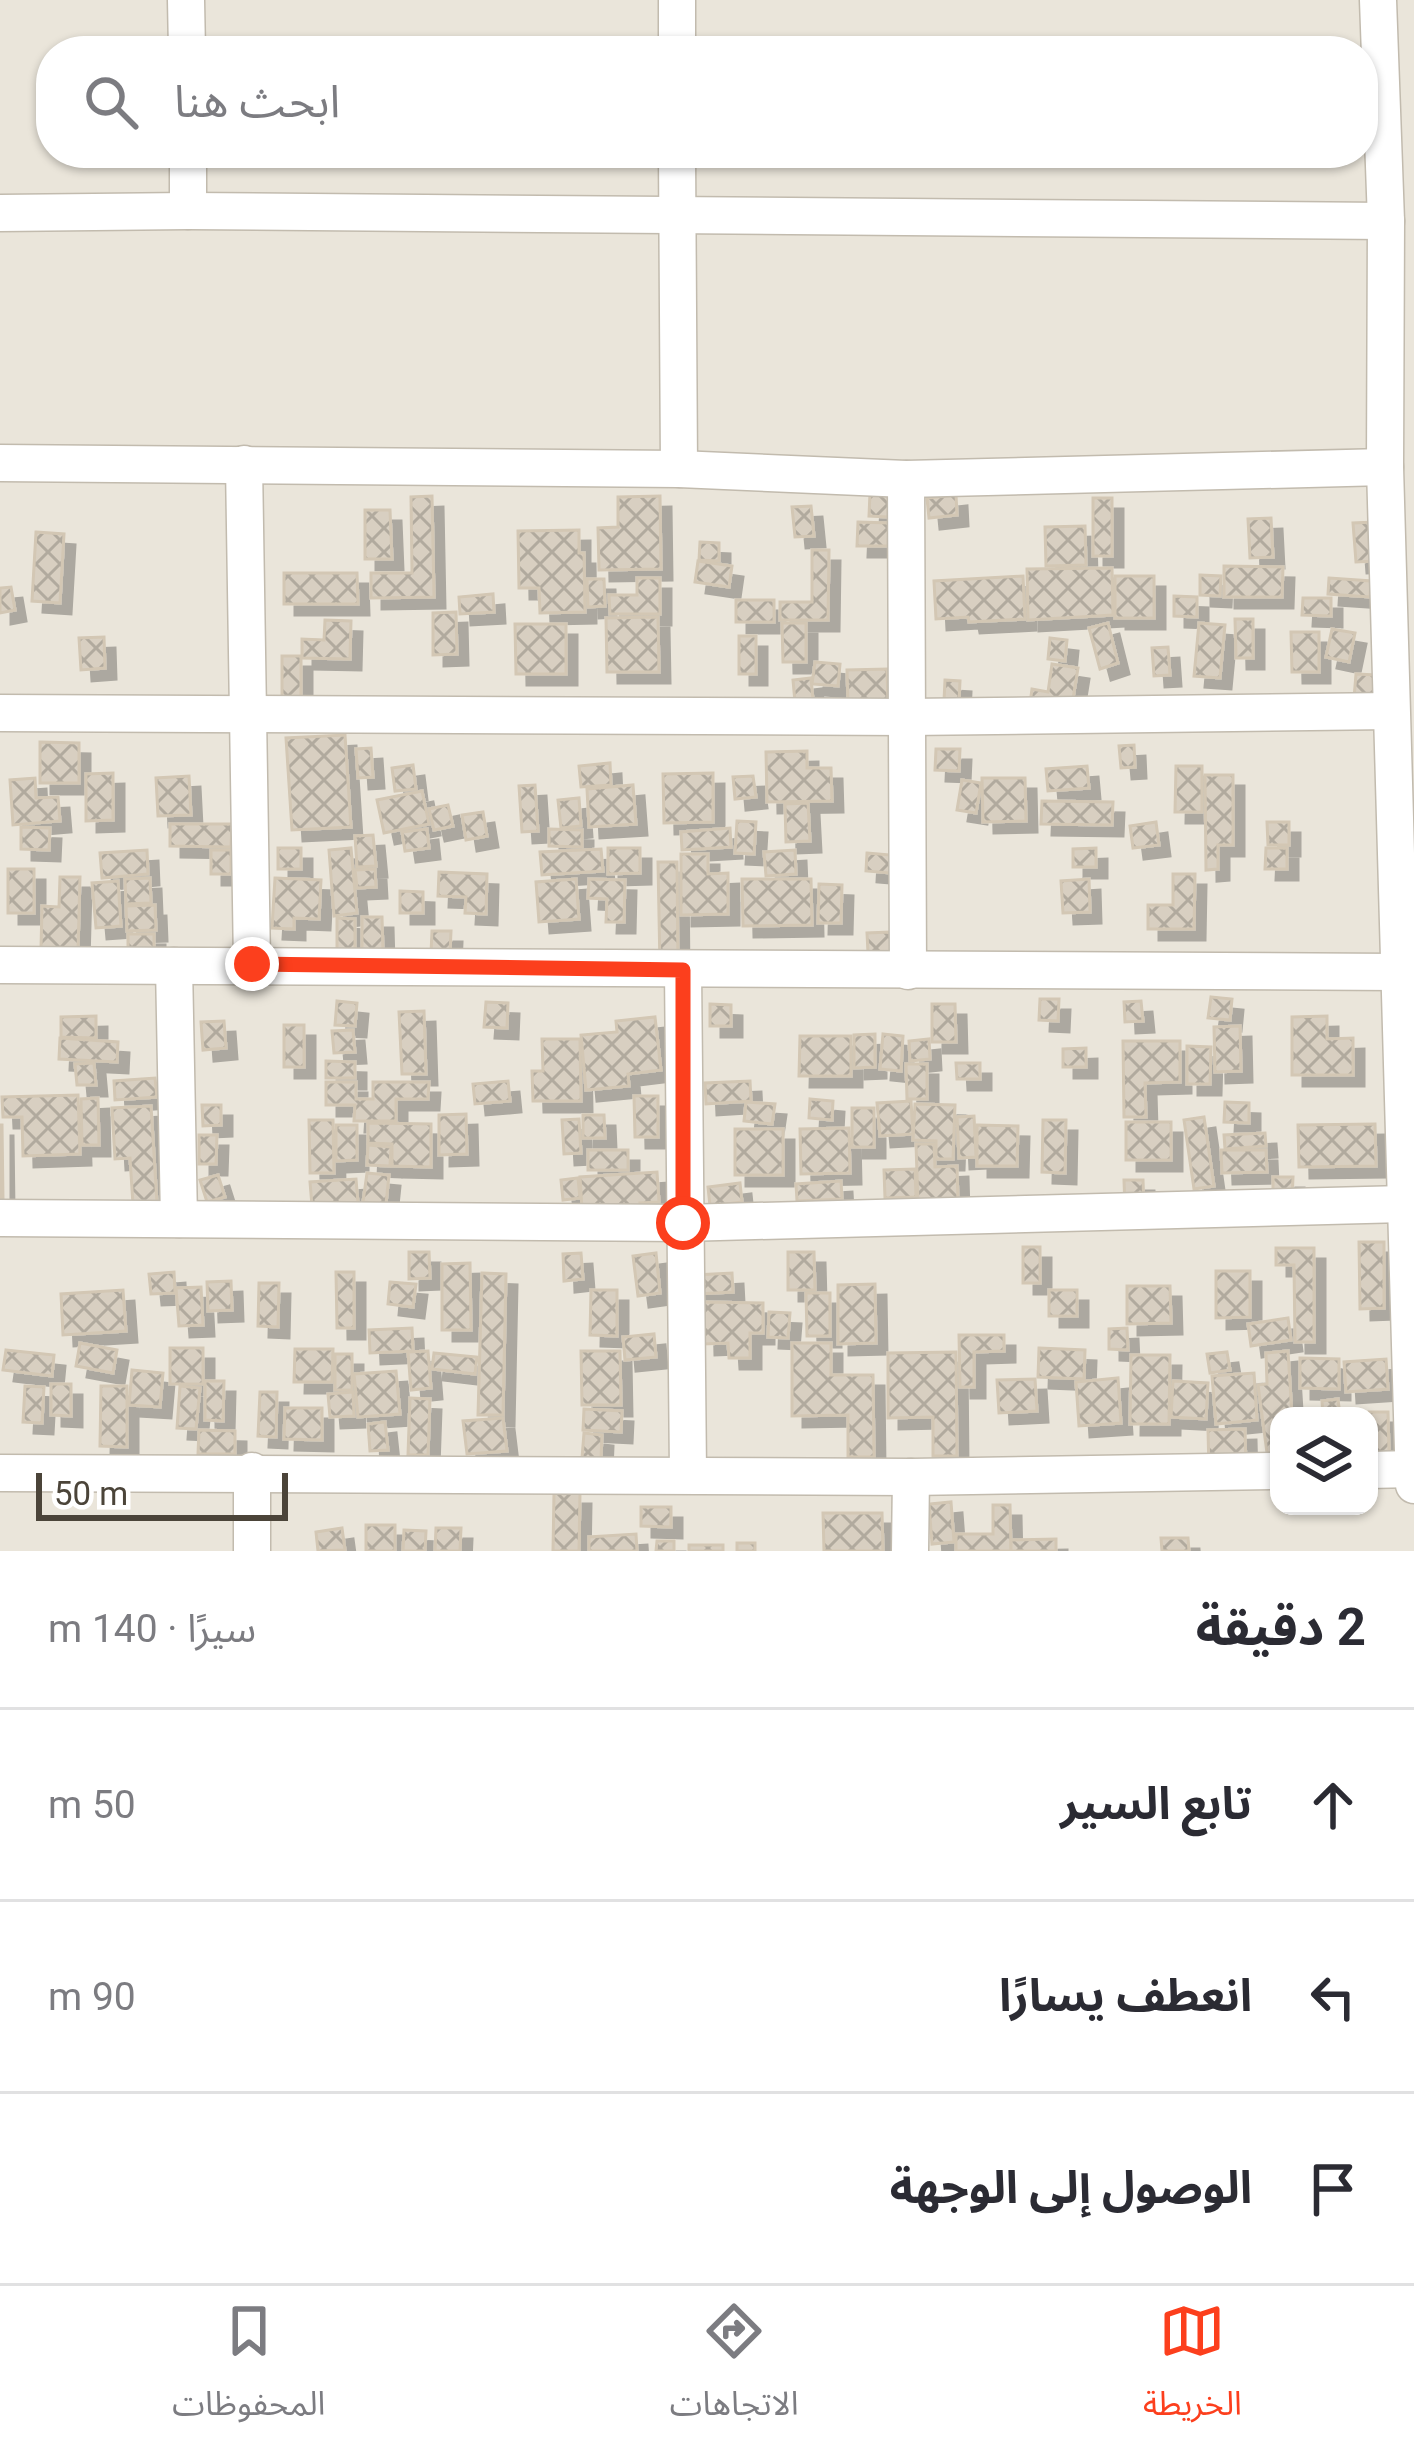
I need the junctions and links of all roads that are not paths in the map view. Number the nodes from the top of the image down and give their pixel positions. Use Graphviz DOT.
graph roads {
  1 [pos="187,0"];
  2 [pos="676,0"];
  3 [pos="1378,0"];
  4 [pos="187,36"];
  5 [pos="677,36"];
  6 [pos="188,168"];
  7 [pos="677,168"];
  8 [pos="188,211"];
  9 [pos="0,213"];
  10 [pos="678,215"];
  11 [pos="1386,221"];
  12 [pos="0,463"];
  13 [pos="244,464"];
  14 [pos="1385,467"];
  15 [pos="679,470"];
  16 [pos="906,479"];
  17 [pos="1391,712"];
  18 [pos="0,713"];
  19 [pos="248,714"];
  20 [pos="908,717"];
  21 [pos="252,964"];
  22 [pos="0,965"];
  23 [pos="174,966"];
  24 [pos="683,970"];
  25 [pos="908,971"];
  26 [pos="1398,971"];
  27 [pos="1404,1204"];
  28 [pos="0,1218"];
  29 [pos="179,1219"];
  30 [pos="683,1223"];
  31 [pos="1414,1469"];
  32 [pos="1378,1470"];
  33 [pos="253,1471"];
  34 [pos="1270,1471"];
  35 [pos="0,1473"];
  36 [pos="688,1473"];
  37 [pos="911,1477"];
  38 [pos="1414,1485"];
  39 [pos="252,1551"];
  40 [pos="910,1551"];
  1 -- 4 [label="street"];
  2 -- 5 [label="street"];
  3 -- 11 [label="street"];
  6 -- 8 [label="street"];
  7 -- 10 [label="street"];
  8 -- 9 [label="street"];
  8 -- 10 [label="street"];
  10 -- 11 [label="street"];
  10 -- 15 [label="street"];
  11 -- 14 [label="street"];
  12 -- 13 [label="street"];
  13 -- 15 [label="street"];
  13 -- 19 [label="street"];
  14 -- 16 [label="street"];
  14 -- 17 [label="street"];
  15 -- 16 [label="street"];
  16 -- 20 [label="street"];
  17 -- 20 [label="street"];
  17 -- 26 [label="street"];
  18 -- 19 [label="street"];
  19 -- 20 [label="street"];
  19 -- 21 [label="street"];
  20 -- 25 [label="street"];
  21 -- 23 [label="street"];
  21 -- 24 [label="street"];
  22 -- 23 [label="street"];
  23 -- 29 [label="street"];
  24 -- 25 [label="street"];
  24 -- 30 [label="street"];
  25 -- 26 [label="street"];
  26 -- 27 [label="street"];
  27 -- 30 [label="street"];
  27 -- 31 [label="street"];
  28 -- 29 [label="street"];
  29 -- 30 [label="street"];
  30 -- 36 [label="street"];
  31 -- 32 [label="street"];
  31 -- 38 [label="street"];
  33 -- 35 [label="street"];
  33 -- 36 [label="street"];
  33 -- 39 [label="street"];
  34 -- 37 [label="street"];
  36 -- 37 [label="street"];
  37 -- 40 [label="street"];
}
